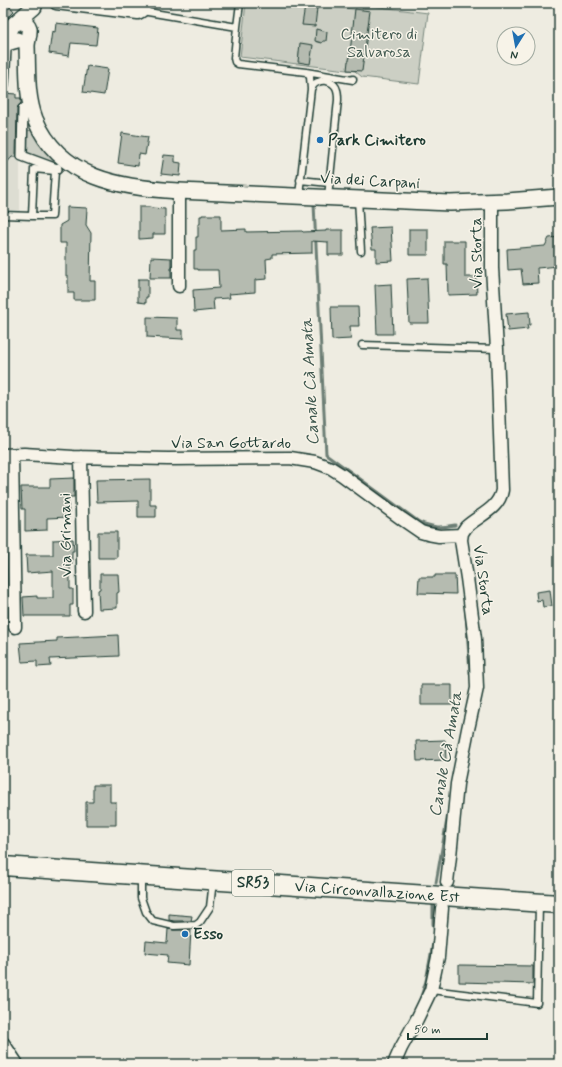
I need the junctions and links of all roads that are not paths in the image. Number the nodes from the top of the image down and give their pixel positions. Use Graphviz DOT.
graph roads {
  1 [pos="56,3"];
  2 [pos="240,3"];
  3 [pos="35,5"];
  4 [pos="143,7"];
  5 [pos="237,28"];
  6 [pos="15,35"];
  7 [pos="306,72"];
  8 [pos="353,79"];
  9 [pos="4,84"];
  10 [pos="311,89"];
  11 [pos="23,109"];
  12 [pos="59,167"];
  13 [pos="300,180"];
  14 [pos="329,190"];
  15 [pos="179,191"];
  16 [pos="299,196"];
  17 [pos="559,197"];
  18 [pos="358,198"];
  19 [pos="492,202"];
  20 [pos="3,215"];
  21 [pos="32,216"];
  22 [pos="361,251"];
  23 [pos="179,286"];
  24 [pos="362,345"];
  25 [pos="497,349"];
  26 [pos="7,455"];
  27 [pos="81,457"];
  28 [pos="461,535"];
  29 [pos="84,611"];
  30 [pos="15,627"];
  31 [pos="3,866"];
  32 [pos="141,876"];
  33 [pos="213,880"];
  34 [pos="447,882"];
  35 [pos="539,902"];
  36 [pos="559,904"];
  37 [pos="442,908"];
  38 [pos="431,990"];
  39 [pos="3,1043"];
  40 [pos="17,1064"];
  41 [pos="394,1064"];
  1 -- 4 [label="street"];
  2 -- 5 [label="lane"];
  3 -- 6 [label="street"];
  4 -- 5 [label="lane"];
  5 -- 7 [label="lane"];
  6 -- 9 [label="street"];
  6 -- 12 [label="street, Via dei Carpani"];
  7 -- 8 [label="lane"];
  7 -- 10 [label="lane"];
  10 -- 13 [label="lane"];
  10 -- 14 [label="lane"];
  11 -- 12 [label="street"];
  12 -- 15 [label="street, Via dei Carpani"];
  12 -- 21 [label="lane"];
  12 -- 21 [label="lane, Via dei Carpani"];
  13 -- 14 [label="lane"];
  13 -- 16 [label="lane"];
  14 -- 16 [label="street, Via dei Carpani"];
  14 -- 18 [label="street, Via dei Carpani"];
  15 -- 16 [label="street, Via dei Carpani"];
  15 -- 23 [label="street"];
  17 -- 19 [label="street, Via dei Carpani"];
  18 -- 19 [label="street, Via dei Carpani"];
  18 -- 22 [label="lane"];
  19 -- 25 [label="street, Via Storta"];
  20 -- 21 [label="lane"];
  24 -- 25 [label="lane"];
  25 -- 28 [label="street, Via Storta"];
  26 -- 27 [label="street, Via San Gottardo"];
  26 -- 30 [label="street"];
  27 -- 28 [label="street, Via San Gottardo"];
  27 -- 29 [label="street, Via Grimani"];
  28 -- 34 [label="street, Via Storta"];
  31 -- 32 [label="main road, Via Circonvallazione Est / SR53"];
  32 -- 33 [label="main road, Via Circonvallazione Est / SR53"];
  32 -- 33 [label="lane"];
  33 -- 35 [label="main road, Via Circonvallazione Est / SR53"];
  35 -- 36 [label="main road, Via Circonvallazione Est / SR53"];
  35 -- 38 [label="lane"];
  37 -- 38 [label="street"];
  38 -- 41 [label="street"];
  39 -- 40 [label="street"];
}
